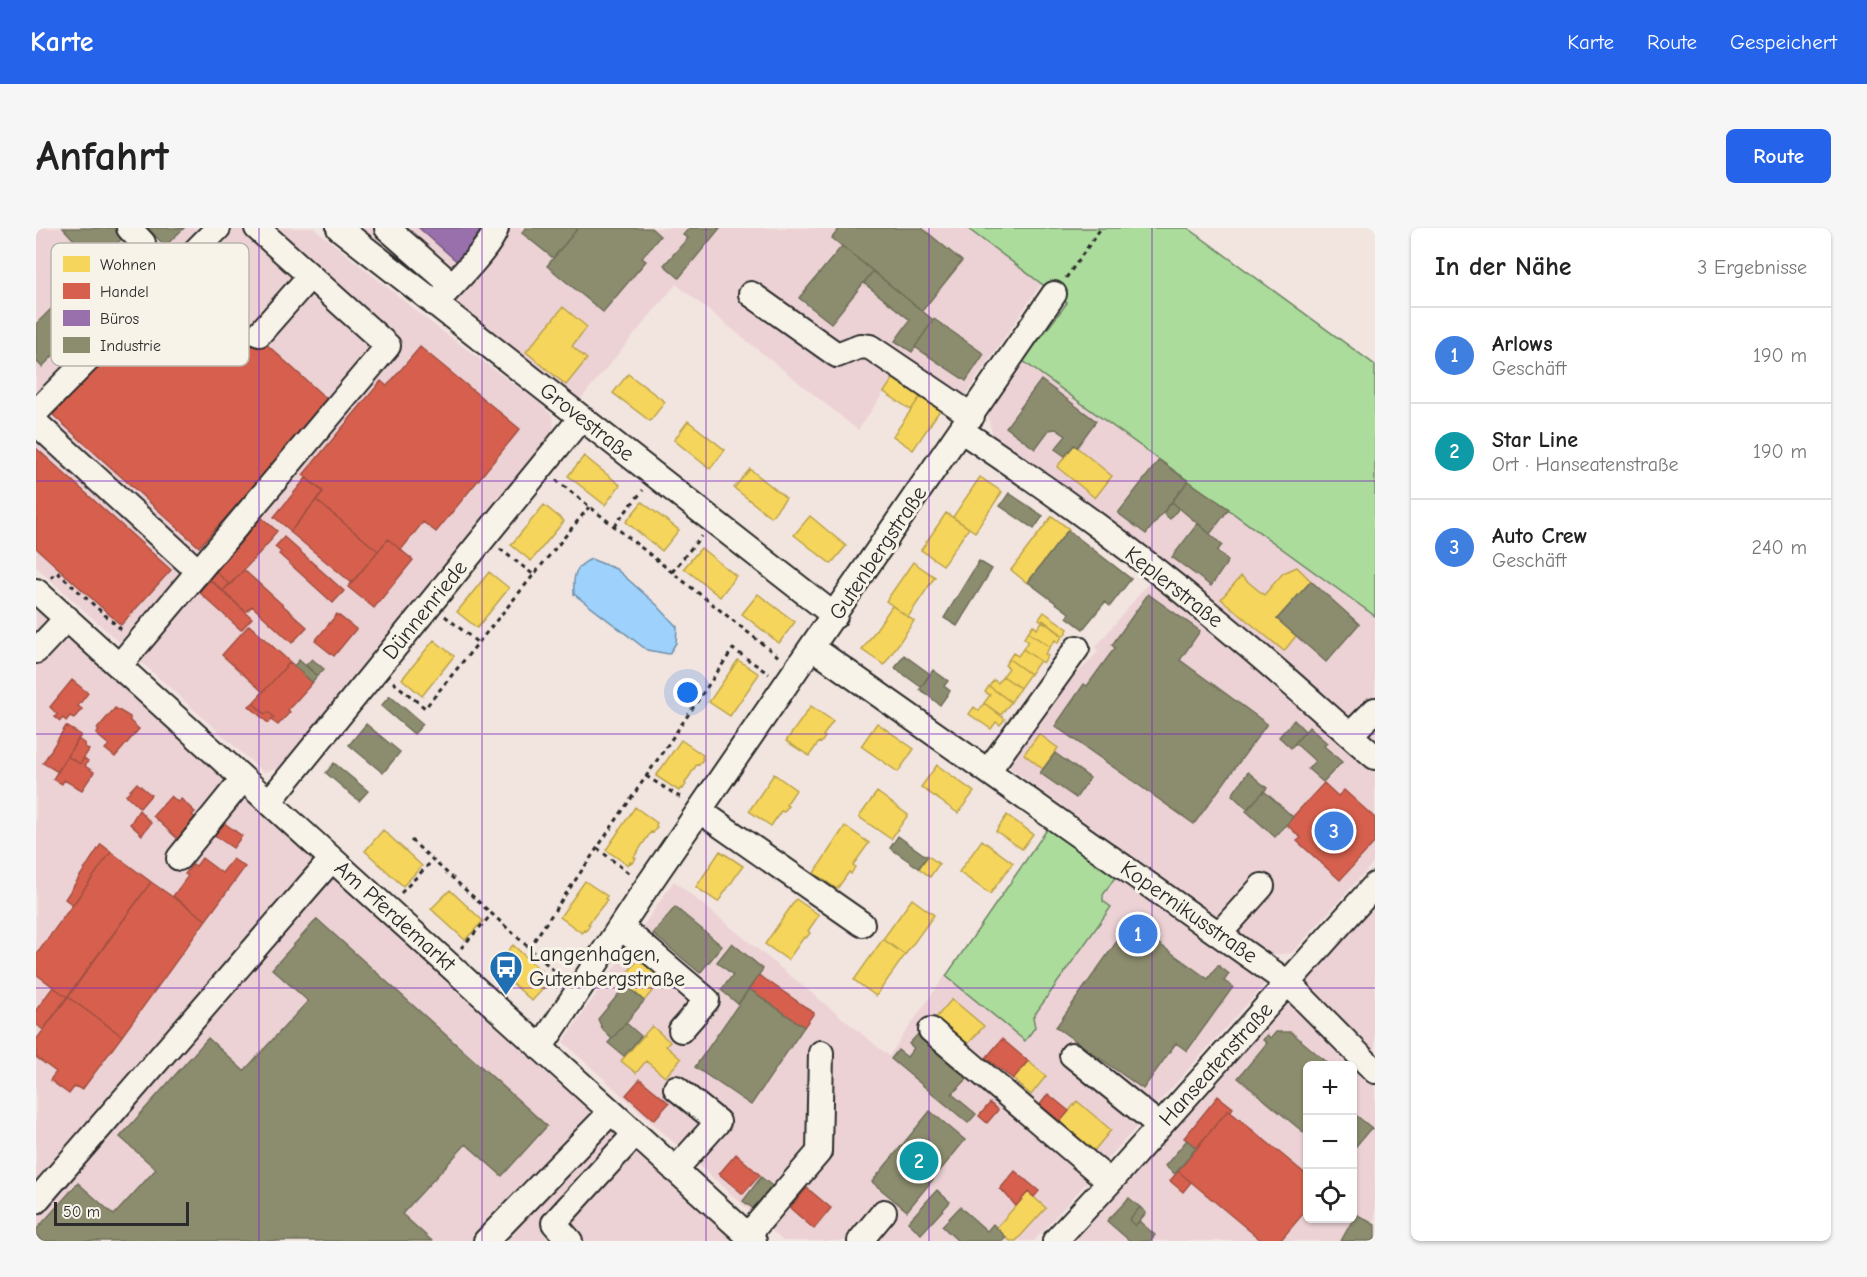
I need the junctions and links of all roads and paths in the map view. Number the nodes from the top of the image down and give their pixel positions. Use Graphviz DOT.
graph roads {
  1 [pos="218,228"];
  2 [pos="257,228"];
  3 [pos="339,228"];
  4 [pos="387,228"];
  5 [pos="496,228"];
  6 [pos="1101,228"];
  7 [pos="203,243"];
  8 [pos="310,276"];
  9 [pos="452,285"];
  10 [pos="751,294"];
  11 [pos="1054,294"];
  12 [pos="435,304"];
  13 [pos="259,334"];
  14 [pos="82,366"];
  15 [pos="36,412"];
  16 [pos="581,418"];
  17 [pos="36,423"];
  18 [pos="967,423"];
  19 [pos="540,468"];
  20 [pos="655,476"];
  21 [pos="589,507"];
  22 [pos="713,521"];
  23 [pos="614,526"];
  24 [pos="484,537"];
  25 [pos="198,571"];
  26 [pos="672,572"];
  27 [pos="534,575"];
  28 [pos="37,592"];
  29 [pos="430,604"];
  30 [pos="835,616"];
  31 [pos="67,618"];
  32 [pos="478,643"];
  33 [pos="137,644"];
  34 [pos="813,648"];
  35 [pos="1077,648"];
  36 [pos="36,651"];
  37 [pos="119,666"];
  38 [pos="377,669"];
  39 [pos="792,678"];
  40 [pos="1375,710"];
  41 [pos="1350,735"];
  42 [pos="1375,757"];
  43 [pos="988,771"];
  44 [pos="646,776"];
  45 [pos="243,778"];
  46 [pos="269,802"];
  47 [pos="700,811"];
  48 [pos="411,840"];
  49 [pos="597,848"];
  50 [pos="179,858"];
  51 [pos="332,859"];
  52 [pos="433,860"];
  53 [pos="1375,885"];
  54 [pos="1262,886"];
  55 [pos="646,888"];
  56 [pos="386,908"];
  57 [pos="492,914"];
  58 [pos="862,924"];
  59 [pos="621,927"];
  60 [pos="1219,934"];
  61 [pos="529,948"];
  62 [pos="446,963"];
  63 [pos="1288,982"];
  64 [pos="577,992"];
  65 [pos="681,1030"];
  66 [pos="931,1030"];
  67 [pos="540,1048"];
  68 [pos="820,1053"];
  69 [pos="1072,1055"];
  70 [pos="1375,1071"];
  71 [pos="676,1088"];
  72 [pos="611,1112"];
  73 [pos="1160,1126"];
  74 [pos="635,1134"];
  75 [pos="675,1170"];
  76 [pos="1110,1182"];
  77 [pos="36,1201"];
  78 [pos="884,1212"];
  79 [pos="751,1238"];
  80 [pos="486,1241"];
  81 [pos="570,1241"];
  82 [pos="860,1241"];
  83 [pos="1055,1241"];
  1 -- 7 [label="street"];
  2 -- 8 [label="street"];
  3 -- 12 [label="street, Grovestraße"];
  4 -- 9 [label="street"];
  5 -- 9 [label="street"];
  6 -- 11 [label="path"];
  8 -- 13 [label="street"];
  8 -- 25 [label="street"];
  9 -- 12 [label="street"];
  10 -- 18 [label="street, Keplerstraße"];
  11 -- 18 [label="street, Gutenbergstraße"];
  12 -- 16 [label="street, Grovestraße"];
  14 -- 15 [label="street"];
  16 -- 19 [label="street, Dünnenriede"];
  16 -- 20 [label="street, Grovestraße"];
  17 -- 25 [label="street"];
  18 -- 30 [label="street, Gutenbergstraße"];
  18 -- 41 [label="street, Keplerstraße"];
  19 -- 21 [label="path"];
  19 -- 24 [label="street, Dünnenriede"];
  20 -- 22 [label="street, Grovestraße"];
  20 -- 23 [label="path"];
  21 -- 23 [label="path"];
  21 -- 27 [label="path"];
  22 -- 26 [label="path"];
  22 -- 30 [label="street, Grovestraße"];
  23 -- 26 [label="path"];
  24 -- 27 [label="path"];
  24 -- 29 [label="street, Dünnenriede"];
  25 -- 33 [label="street"];
  26 -- 39 [label="path"];
  27 -- 32 [label="path"];
  28 -- 31 [label="street, Am Pferdemarkt"];
  28 -- 33 [label="path"];
  29 -- 32 [label="path"];
  29 -- 38 [label="street, Dünnenriede"];
  30 -- 34 [label="street, Gutenbergstraße"];
  31 -- 36 [label="street"];
  31 -- 37 [label="street, Am Pferdemarkt"];
  32 -- 38 [label="path"];
  33 -- 37 [label="street"];
  34 -- 39 [label="street, Gutenbergstraße"];
  34 -- 43 [label="street, Kopernikusstraße"];
  35 -- 43 [label="street"];
  37 -- 45 [label="street, Am Pferdemarkt"];
  38 -- 46 [label="street, Dünnenriede"];
  39 -- 44 [label="path"];
  39 -- 47 [label="street, Gutenbergstraße"];
  40 -- 41 [label="street"];
  41 -- 42 [label="street, Keplerstraße"];
  43 -- 60 [label="street, Kopernikusstraße"];
  44 -- 47 [label="path"];
  44 -- 49 [label="path"];
  45 -- 46 [label="street, Am Pferdemarkt"];
  45 -- 50 [label="street"];
  46 -- 51 [label="street, Am Pferdemarkt"];
  47 -- 55 [label="street, Gutenbergstraße"];
  47 -- 58 [label="street"];
  48 -- 52 [label="path"];
  49 -- 55 [label="path"];
  49 -- 61 [label="path"];
  51 -- 56 [label="street, Am Pferdemarkt"];
  51 -- 77 [label="street"];
  52 -- 56 [label="path"];
  52 -- 57 [label="path"];
  53 -- 63 [label="street, Hanseatenstraße"];
  54 -- 60 [label="street"];
  55 -- 59 [label="street, Gutenbergstraße"];
  56 -- 62 [label="street, Am Pferdemarkt"];
  57 -- 61 [label="path"];
  57 -- 62 [label="path"];
  59 -- 64 [label="street, Gutenbergstraße"];
  59 -- 65 [label="street"];
  60 -- 63 [label="street, Kopernikusstraße"];
  61 -- 64 [label="path"];
  62 -- 67 [label="street, Am Pferdemarkt"];
  63 -- 70 [label="street, Kopernikusstraße"];
  63 -- 73 [label="street, Hanseatenstraße"];
  64 -- 67 [label="street, Gutenbergstraße"];
  66 -- 76 [label="street"];
  67 -- 72 [label="street, Am Pferdemarkt"];
  68 -- 79 [label="street"];
  69 -- 73 [label="street"];
  71 -- 75 [label="street"];
  72 -- 74 [label="street, Am Pferdemarkt"];
  72 -- 80 [label="street"];
  73 -- 76 [label="street, Hanseatenstraße"];
  74 -- 75 [label="street, Am Pferdemarkt"];
  74 -- 81 [label="street"];
  75 -- 79 [label="street, Am Pferdemarkt"];
  76 -- 83 [label="street, Hanseatenstraße"];
  78 -- 82 [label="street"];
}
